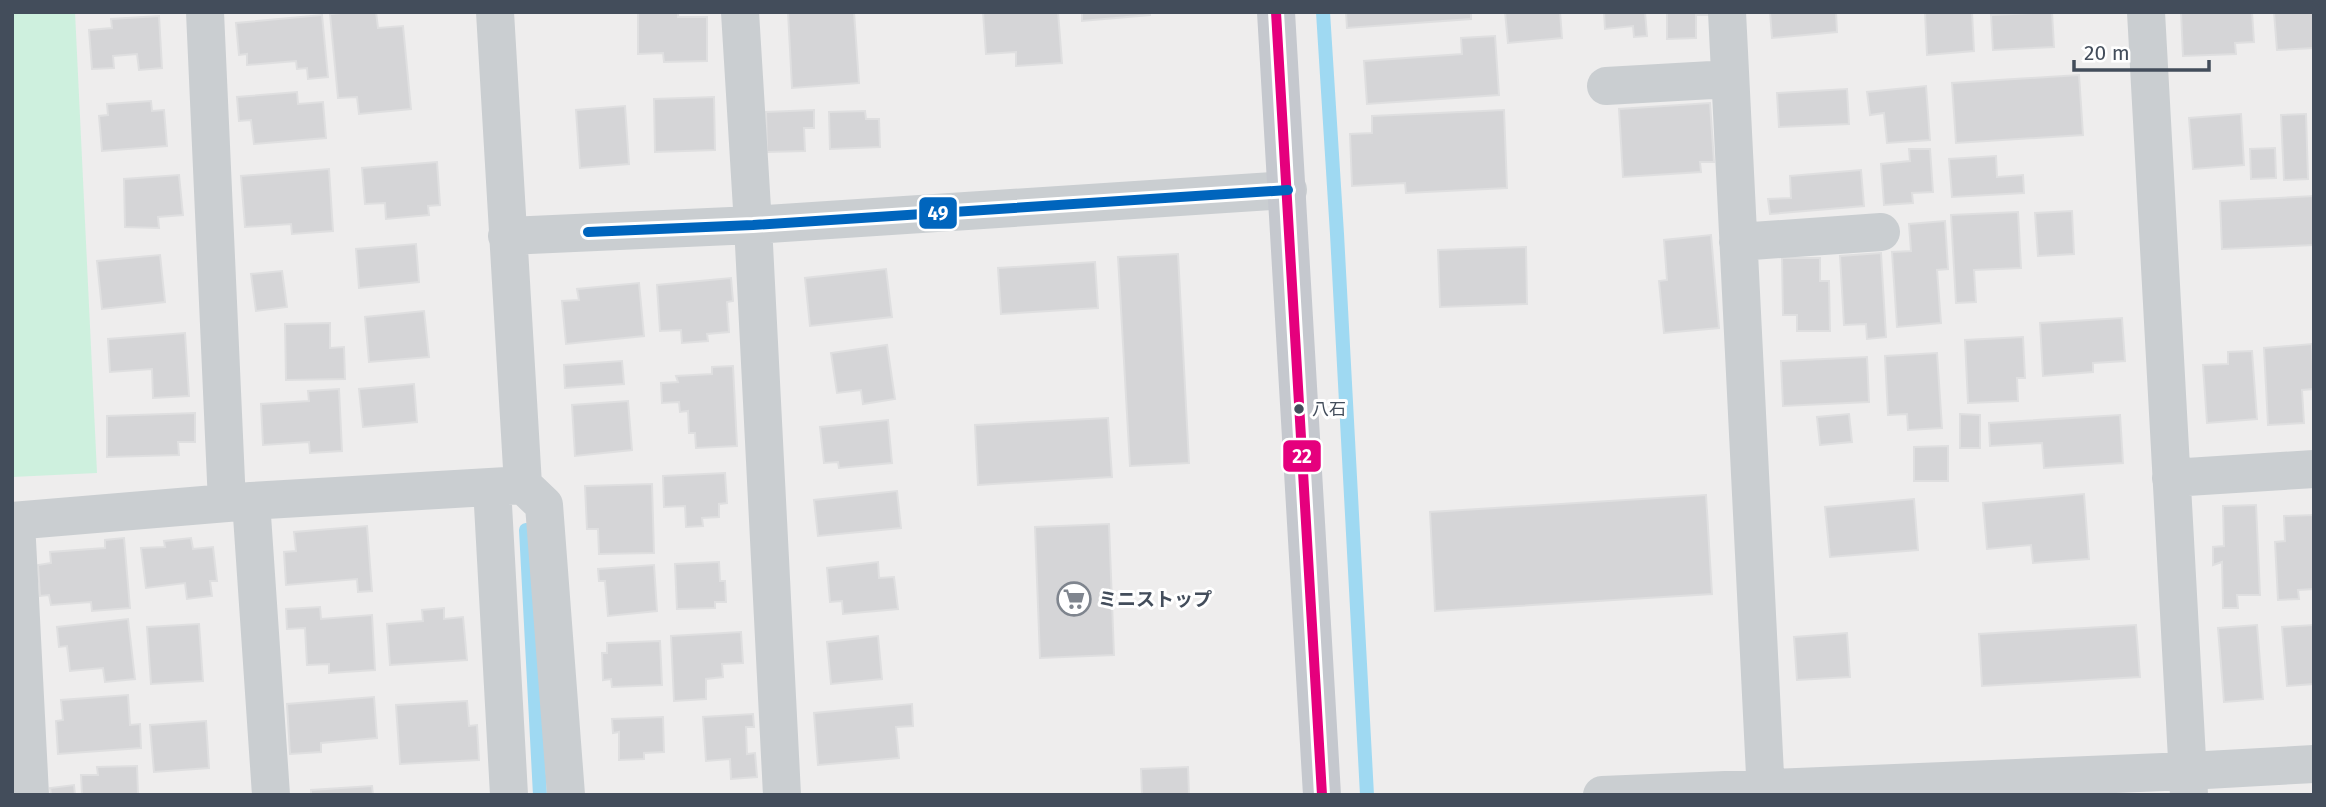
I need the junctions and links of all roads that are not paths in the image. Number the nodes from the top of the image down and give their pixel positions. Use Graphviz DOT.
graph roads {
  1 [pos="205,12"];
  2 [pos="495,12"];
  3 [pos="740,12"];
  4 [pos="1276,12"];
  5 [pos="1727,12"];
  6 [pos="2146,12"];
  7 [pos="1730,79"];
  8 [pos="1606,86"];
  9 [pos="1287,190"];
  10 [pos="753,225"];
  11 [pos="1881,232"];
  12 [pos="507,236"];
  13 [pos="1738,242"];
  14 [pos="2314,469"];
  15 [pos="2171,478"];
  16 [pos="508,486"];
  17 [pos="239,502"];
  18 [pos="14,521"];
  19 [pos="2314,764"];
  20 [pos="2189,783"];
  21 [pos="1766,791"];
  22 [pos="30,795"];
  23 [pos="271,795"];
  24 [pos="509,795"];
  25 [pos="566,795"];
  26 [pos="782,795"];
  27 [pos="1322,795"];
  28 [pos="1602,795"];
  1 -- 17 [label="street"];
  2 -- 12 [label="street"];
  3 -- 10 [label="street"];
  4 -- 9 [label="main road"];
  5 -- 7 [label="street"];
  6 -- 15 [label="street"];
  7 -- 8 [label="street"];
  7 -- 13 [label="street"];
  9 -- 10 [label="street"];
  9 -- 27 [label="main road"];
  10 -- 12 [label="street"];
  10 -- 26 [label="street"];
  11 -- 13 [label="street"];
  12 -- 16 [label="street"];
  13 -- 21 [label="street"];
  14 -- 15 [label="street"];
  15 -- 20 [label="street"];
  16 -- 17 [label="street"];
  16 -- 24 [label="street"];
  16 -- 25 [label="street"];
  17 -- 18 [label="street"];
  17 -- 23 [label="street"];
  18 -- 22 [label="street"];
  19 -- 20 [label="street"];
  20 -- 21 [label="street"];
  21 -- 28 [label="street"];
}
